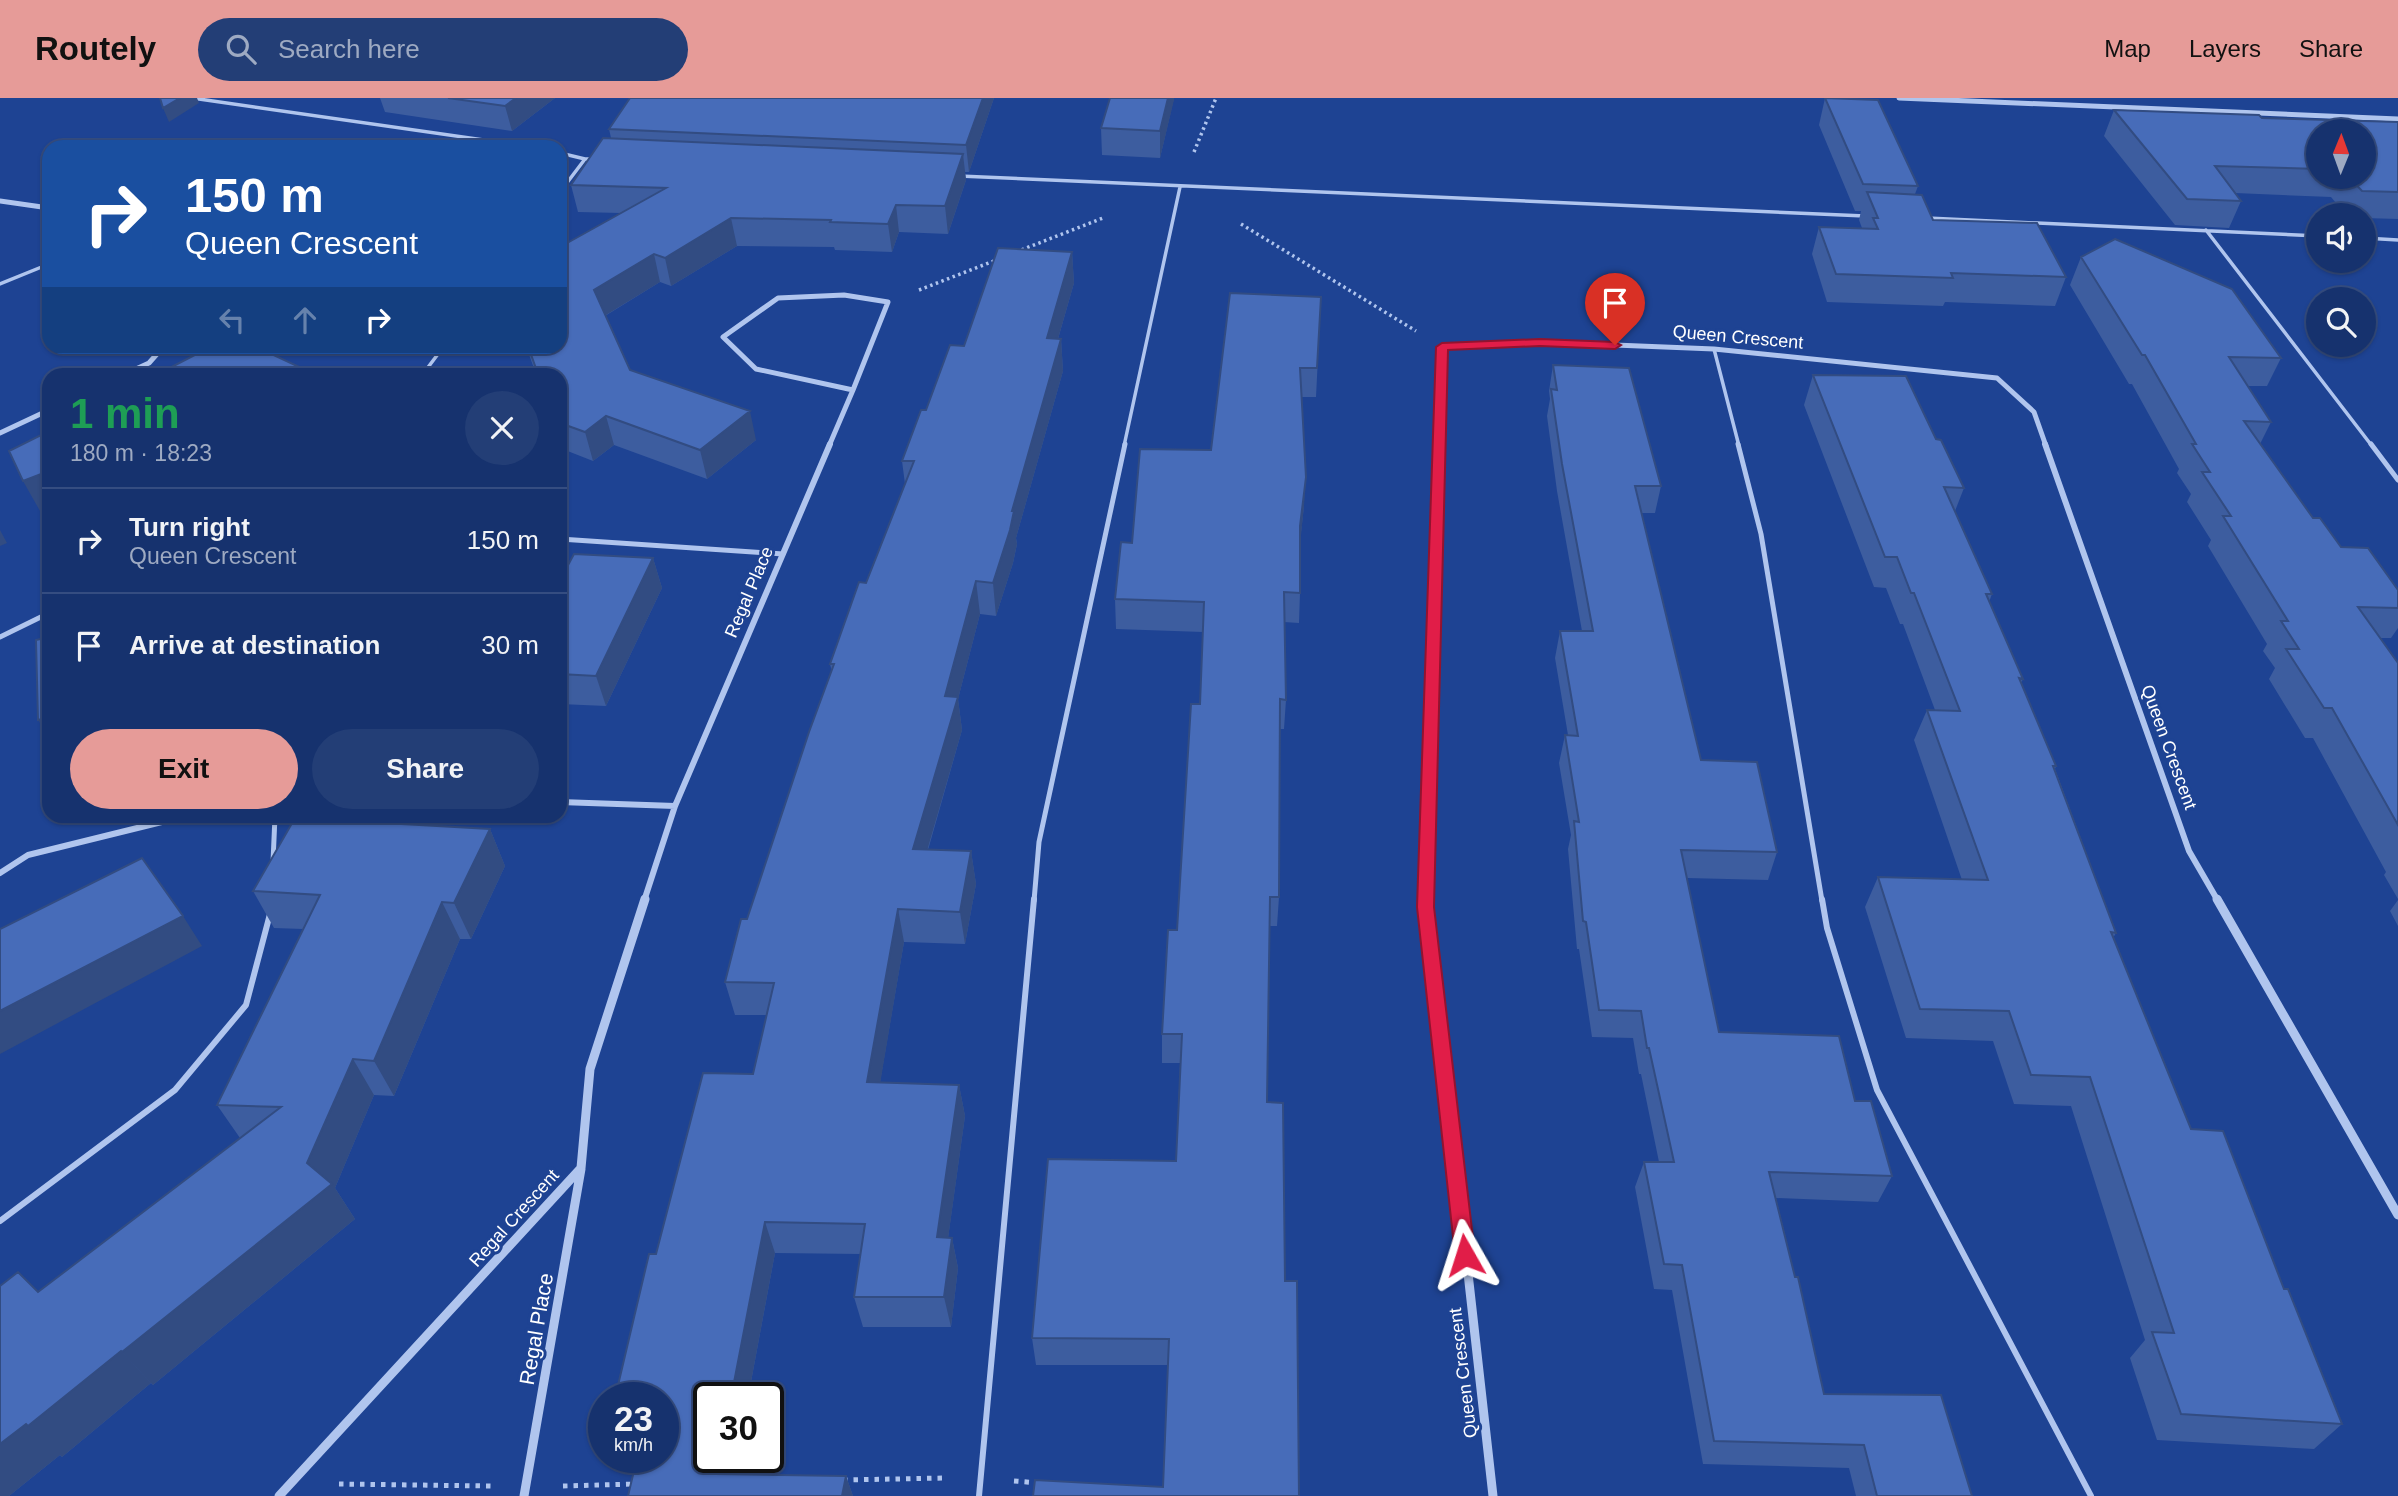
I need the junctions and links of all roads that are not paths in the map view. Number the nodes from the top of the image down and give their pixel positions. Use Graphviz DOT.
graph roads {
  1 [pos="192,98"];
  2 [pos="1899,98"];
  3 [pos="2398,119"];
  4 [pos="483,140"];
  5 [pos="567,154"];
  6 [pos="585,159"];
  7 [pos="599,159"];
  8 [pos="958,176"];
  9 [pos="567,183"];
  10 [pos="1180,187"];
  11 [pos="0,201"];
  12 [pos="42,207"];
  13 [pos="1874,216"];
  14 [pos="1915,218"];
  15 [pos="2206,230"];
  16 [pos="2306,235"];
  17 [pos="2376,239"];
  18 [pos="2398,240"];
  19 [pos="42,267"];
  20 [pos="0,284"];
  21 [pos="1714,349"];
  22 [pos="157,354"];
  23 [pos="138,368"];
  24 [pos="853,390"];
  25 [pos="42,413"];
  26 [pos="0,433"];
  27 [pos="2398,480"];
  28 [pos="567,540"];
  29 [pos="783,554"];
  30 [pos="42,616"];
  31 [pos="0,637"];
  32 [pos="567,802"];
  33 [pos="675,806"];
  34 [pos="158,823"];
  35 [pos="275,823"];
  36 [pos="272,871"];
  37 [pos="0,873"];
  38 [pos="270,912"];
  39 [pos="581,1168"];
  40 [pos="2398,1215"];
  41 [pos="0,1221"];
  42 [pos="526,1491"];
  43 [pos="279,1496"];
  44 [pos="979,1496"];
  45 [pos="1493,1496"];
  46 [pos="2091,1496"];
  1 -- 4 [label="lane"];
  2 -- 3 [label="street"];
  5 -- 6 [label="lane"];
  6 -- 7 [label="lane"];
  6 -- 9 [label="lane"];
  8 -- 10 [label="lane"];
  10 -- 13 [label="lane"];
  10 -- 44 [label="lane"];
  11 -- 12 [label="street"];
  14 -- 15 [label="lane"];
  15 -- 16 [label="lane"];
  15 -- 27 [label="lane"];
  17 -- 18 [label="lane"];
  19 -- 20 [label="lane"];
  21 -- 40 [label="street, Queen Crescent"];
  21 -- 45 [label="street, Queen Crescent"];
  21 -- 46 [label="lane"];
  22 -- 23 [label="street"];
  24 -- 24 [label="street, Regal Place"];
  24 -- 29 [label="street, Regal Place"];
  25 -- 26 [label="street"];
  28 -- 29 [label="lane"];
  29 -- 33 [label="street, Regal Place"];
  30 -- 31 [label="lane"];
  32 -- 33 [label="street"];
  33 -- 39 [label="street, Regal Crescent"];
  34 -- 37 [label="street"];
  35 -- 36 [label="lane"];
  38 -- 41 [label="lane"];
  39 -- 42 [label="street, Regal Place"];
  39 -- 43 [label="street, Regal Crescent"];
}
